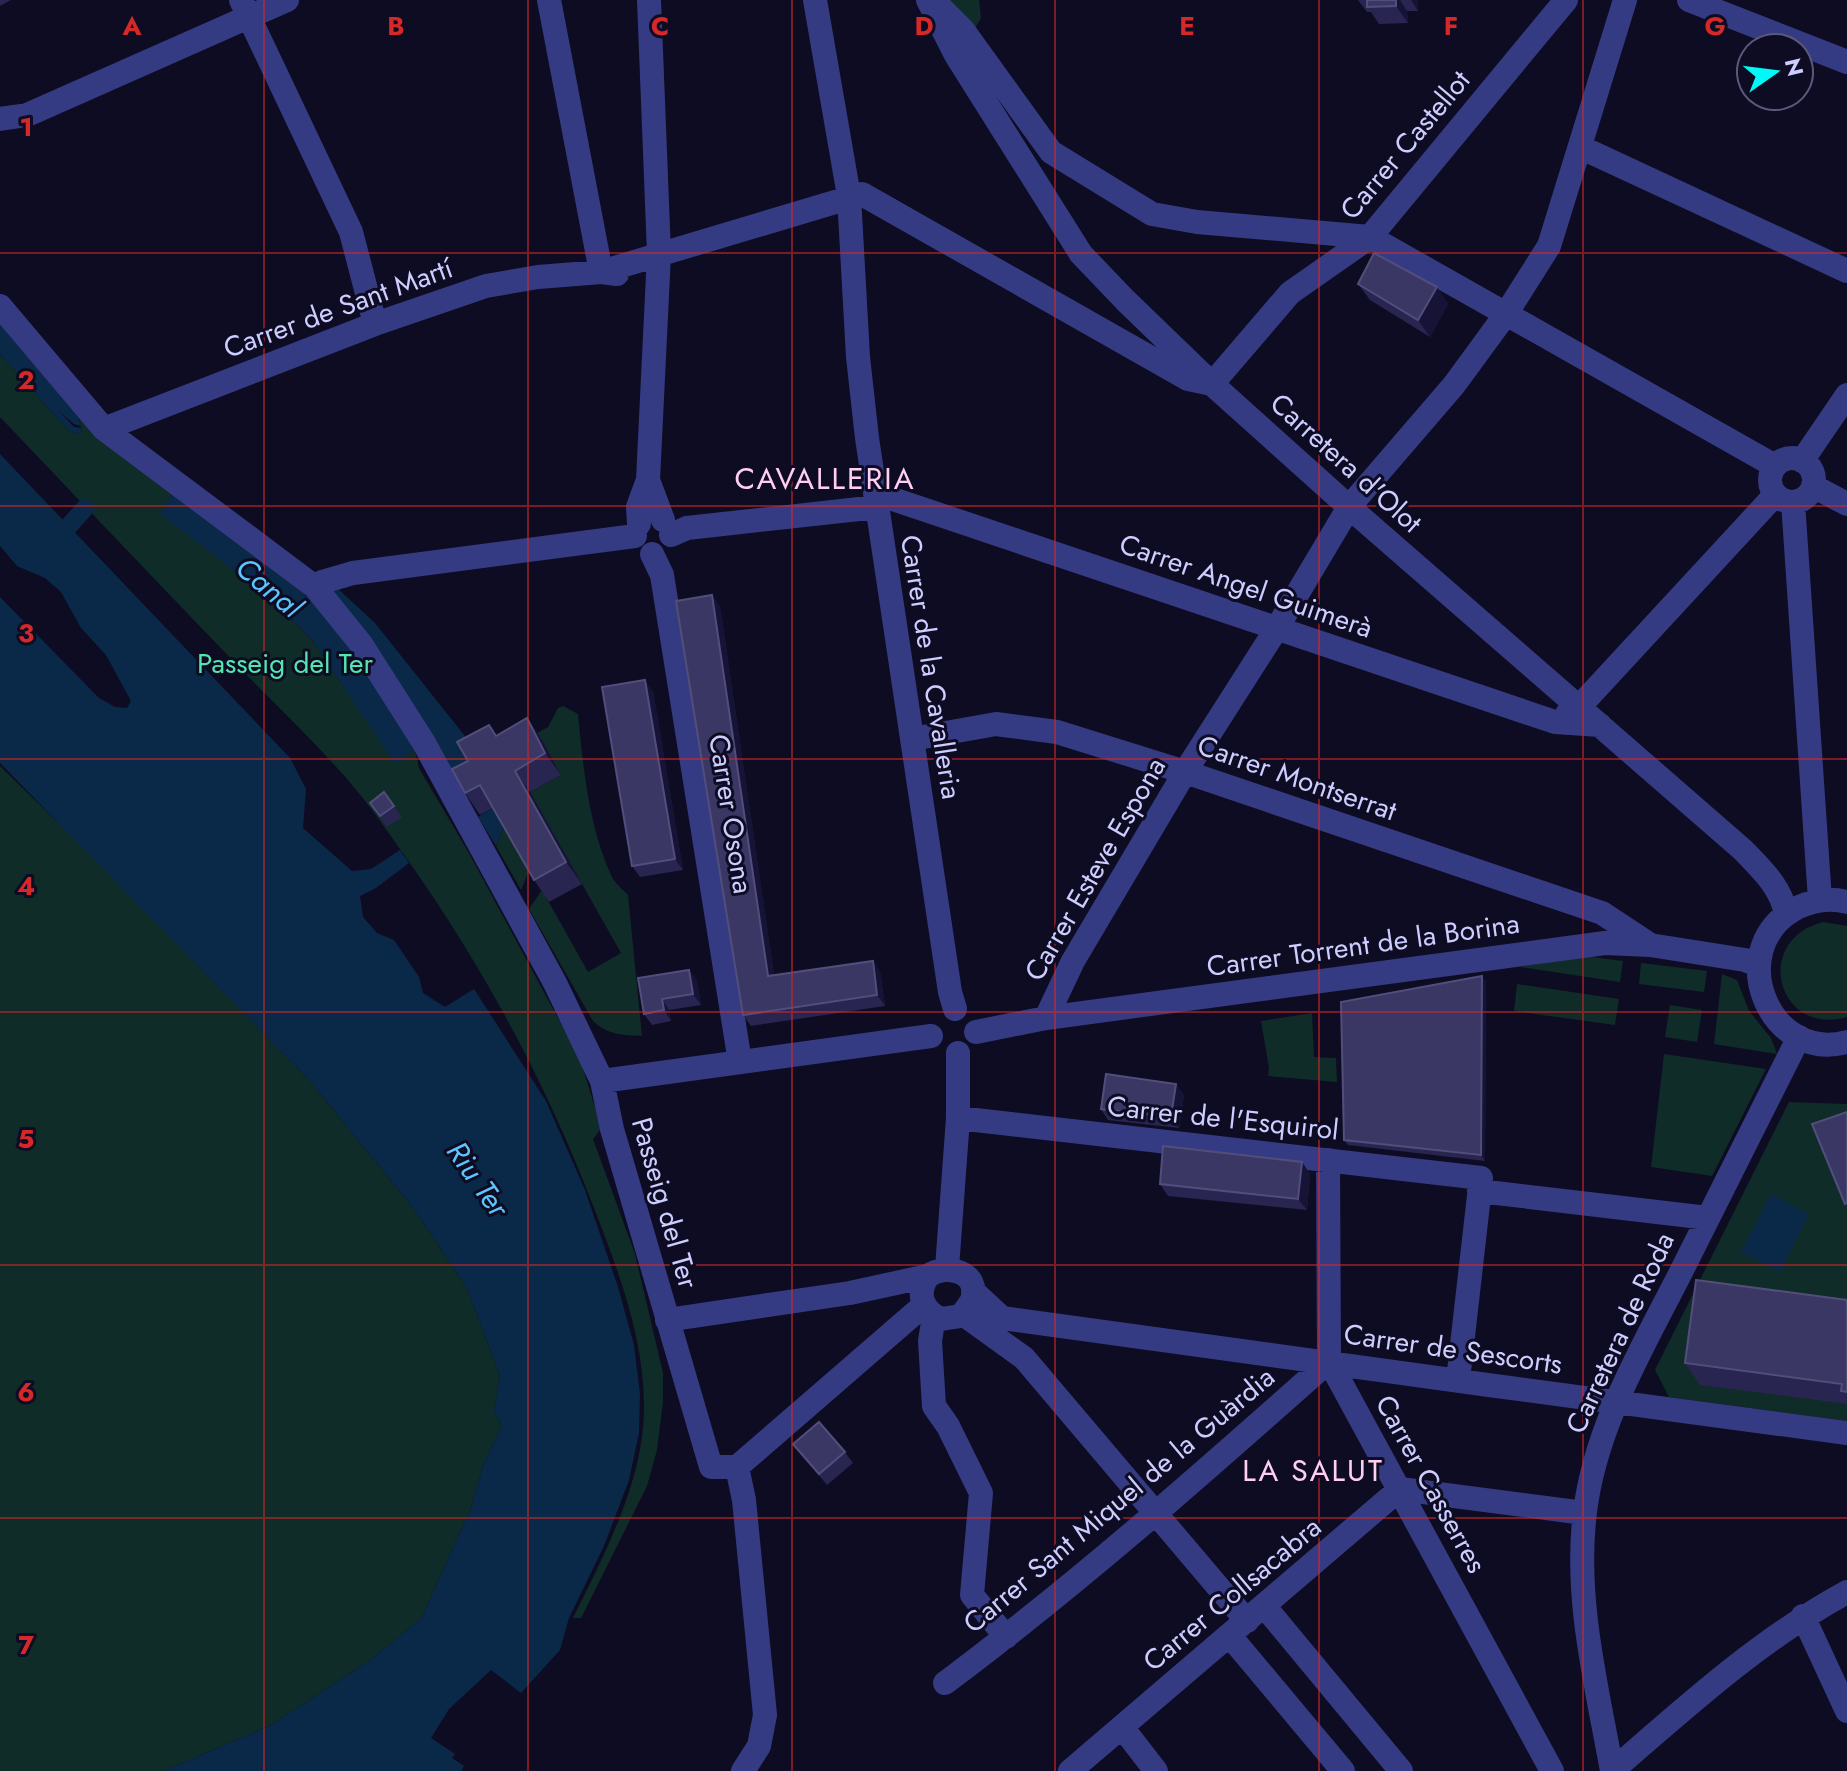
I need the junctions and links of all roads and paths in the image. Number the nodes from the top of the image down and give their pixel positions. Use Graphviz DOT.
graph roads {
  1 [pos="287,0"];
  2 [pos="549,0"];
  3 [pos="649,0"];
  4 [pos="815,0"];
  5 [pos="931,0"];
  6 [pos="1566,0"];
  7 [pos="1625,0"];
  8 [pos="1689,0"];
  9 [pos="245,8"];
  10 [pos="1847,62"];
  11 [pos="0,119"];
  12 [pos="1580,147"];
  13 [pos="849,196"];
  14 [pos="1370,237"];
  15 [pos="658,266"];
  16 [pos="1847,271"];
  17 [pos="601,272"];
  18 [pos="0,306"];
  19 [pos="1506,314"];
  20 [pos="375,324"];
  21 [pos="1212,384"];
  22 [pos="1847,395"];
  23 [pos="104,429"];
  24 [pos="1802,461"];
  25 [pos="1775,466"];
  26 [pos="1813,486"];
  27 [pos="1784,499"];
  28 [pos="876,500"];
  29 [pos="1847,504"];
  30 [pos="1349,507"];
  31 [pos="656,542"];
  32 [pos="315,587"];
  33 [pos="1277,628"];
  34 [pos="1579,707"];
  35 [pos="1555,722"];
  36 [pos="1600,725"];
  37 [pos="912,739"];
  38 [pos="1185,772"];
  39 [pos="1839,900"];
  40 [pos="1786,914"];
  41 [pos="1650,945"];
  42 [pos="1758,965"];
  43 [pos="955,1009"];
  44 [pos="1046,1018"];
  45 [pos="976,1032"];
  46 [pos="931,1036"];
  47 [pos="1799,1037"];
  48 [pos="1847,1042"];
  49 [pos="958,1053"];
  50 [pos="740,1062"];
  51 [pos="602,1081"];
  52 [pos="958,1118"];
  53 [pos="1328,1160"];
  54 [pos="1480,1184"];
  55 [pos="1708,1218"];
  56 [pos="938,1272"];
  57 [pos="973,1291"];
  58 [pos="929,1310"];
  59 [pos="963,1314"];
  60 [pos="667,1320"];
  61 [pos="1050,1324"];
  62 [pos="1024,1358"];
  63 [pos="1329,1361"];
  64 [pos="1458,1380"];
  65 [pos="1618,1402"];
  66 [pos="1847,1433"];
  67 [pos="737,1467"];
  68 [pos="1400,1489"];
  69 [pos="1584,1513"];
  70 [pos="1156,1514"];
  71 [pos="1847,1592"];
  72 [pos="1803,1616"];
  73 [pos="1247,1621"];
  74 [pos="1006,1637"];
  75 [pos="945,1683"];
  76 [pos="1847,1711"];
  77 [pos="1122,1727"];
  78 [pos="1605,1732"];
  79 [pos="1649,1739"];
  80 [pos="743,1771"];
  81 [pos="1070,1771"];
  82 [pos="1156,1771"];
  83 [pos="1343,1771"];
  84 [pos="1401,1771"];
  85 [pos="1552,1771"];
  86 [pos="1612,1771"];
  1 -- 9 [label="street"];
  2 -- 17 [label="street"];
  3 -- 15 [label="street"];
  4 -- 13 [label="street, Carrer de la Cavalleria"];
  5 -- 14 [label="street"];
  5 -- 21 [label="street, Carretera d'Olot"];
  6 -- 14 [label="street, Carrer Castellot"];
  7 -- 12 [label="street, Carrer Esteve Espona"];
  8 -- 10 [label="street"];
  9 -- 11 [label="street"];
  9 -- 20 [label="street"];
  12 -- 16 [label="street"];
  12 -- 19 [label="street, Carrer Esteve Espona"];
  13 -- 15 [label="street, Carrer de Sant Martí"];
  13 -- 21 [label="street"];
  13 -- 28 [label="street, Carrer de la Cavalleria"];
  14 -- 19 [label="street"];
  14 -- 21 [label="street, Carrer Castellot"];
  15 -- 17 [label="street, Carrer de Sant Martí"];
  15 -- 31 [label="street, Carrer Osona"];
  17 -- 20 [label="street, Carrer de Sant Martí"];
  18 -- 23 [label="street, Passeig del Ter"];
  19 -- 25 [label="street"];
  19 -- 30 [label="street, Carrer Esteve Espona"];
  20 -- 23 [label="street, Carrer de Sant Martí"];
  21 -- 30 [label="street, Carretera d'Olot"];
  22 -- 24 [label="street"];
  23 -- 32 [label="street, Passeig del Ter"];
  24 -- 25 [label="street"];
  24 -- 26 [label="street"];
  25 -- 27 [label="street"];
  26 -- 27 [label="street"];
  26 -- 29 [label="street"];
  27 -- 34 [label="street"];
  27 -- 39 [label="street"];
  28 -- 31 [label="street"];
  28 -- 33 [label="street, Carrer Angel Guimerà"];
  28 -- 37 [label="street, Carrer de la Cavalleria"];
  30 -- 33 [label="street, Carrer Esteve Espona"];
  30 -- 34 [label="street, Carretera d'Olot"];
  31 -- 32 [label="street"];
  31 -- 50 [label="street, Carrer Osona"];
  32 -- 51 [label="street, Passeig del Ter"];
  33 -- 35 [label="street, Carrer Angel Guimerà"];
  33 -- 38 [label="street, Carrer Esteve Espona"];
  34 -- 35 [label="street"];
  34 -- 36 [label="street, Carretera d'Olot"];
  35 -- 36 [label="street, Carrer Angel Guimerà"];
  36 -- 40 [label="street, Carretera d'Olot"];
  37 -- 38 [label="street, Carrer Montserrat"];
  37 -- 43 [label="street, Carrer de la Cavalleria"];
  38 -- 41 [label="street, Carrer Montserrat"];
  38 -- 44 [label="street, Carrer Esteve Espona"];
  39 -- 40 [label="street"];
  40 -- 42 [label="street"];
  41 -- 42 [label="street, Carrer Torrent de la Borina"];
  41 -- 44 [label="street, Carrer Torrent de la Borina"];
  42 -- 47 [label="street"];
  43 -- 45 [label="street"];
  43 -- 46 [label="street"];
  44 -- 45 [label="street, Carrer Torrent de la Borina"];
  45 -- 49 [label="street"];
  46 -- 49 [label="street"];
  46 -- 50 [label="street"];
  47 -- 48 [label="street"];
  47 -- 55 [label="street, Carretera de Roda"];
  49 -- 52 [label="street"];
  50 -- 51 [label="street"];
  51 -- 60 [label="street, Passeig del Ter"];
  52 -- 53 [label="street, Carrer de l'Esquirol"];
  52 -- 56 [label="street"];
  53 -- 54 [label="street, Carrer de l'Esquirol"];
  53 -- 63 [label="street, Carrer Casserres"];
  54 -- 55 [label="street"];
  54 -- 64 [label="street"];
  55 -- 65 [label="street, Carretera de Roda"];
  56 -- 57 [label="street"];
  56 -- 58 [label="street"];
  56 -- 60 [label="street"];
  57 -- 59 [label="street"];
  57 -- 61 [label="street, Carrer de Sescorts"];
  58 -- 59 [label="street"];
  58 -- 67 [label="street"];
  58 -- 74 [label="street"];
  59 -- 62 [label="street"];
  60 -- 67 [label="street, Passeig del Ter"];
  61 -- 62 [label="street"];
  61 -- 63 [label="street, Carrer de Sescorts"];
  62 -- 70 [label="street"];
  63 -- 64 [label="street, Carrer de Sescorts"];
  63 -- 68 [label="street, Carrer Casserres"];
  63 -- 70 [label="street, Carrer Sant Miquel de la Guàrdia"];
  64 -- 65 [label="street, Carrer de Sescorts"];
  65 -- 66 [label="street, Carrer de Sescorts"];
  65 -- 69 [label="street, Carretera de Roda"];
  67 -- 80 [label="street"];
  68 -- 69 [label="street"];
  68 -- 73 [label="street, Carrer Collsacabra"];
  68 -- 85 [label="street, Carrer Casserres"];
  69 -- 78 [label="street, Carretera de Roda"];
  70 -- 73 [label="street"];
  70 -- 74 [label="street, Carrer Sant Miquel de la Guàrdia"];
  71 -- 72 [label="street"];
  72 -- 76 [label="street"];
  72 -- 79 [label="street"];
  73 -- 77 [label="street, Carrer Collsacabra"];
  73 -- 83 [label="street"];
  73 -- 84 [label="street"];
  74 -- 75 [label="street, Carrer Sant Miquel de la Guàrdia"];
  77 -- 81 [label="street, Carrer Collsacabra"];
  77 -- 82 [label="street"];
  78 -- 79 [label="street"];
  78 -- 86 [label="street, Carretera de Roda"];
  79 -- 86 [label="street"];
}
